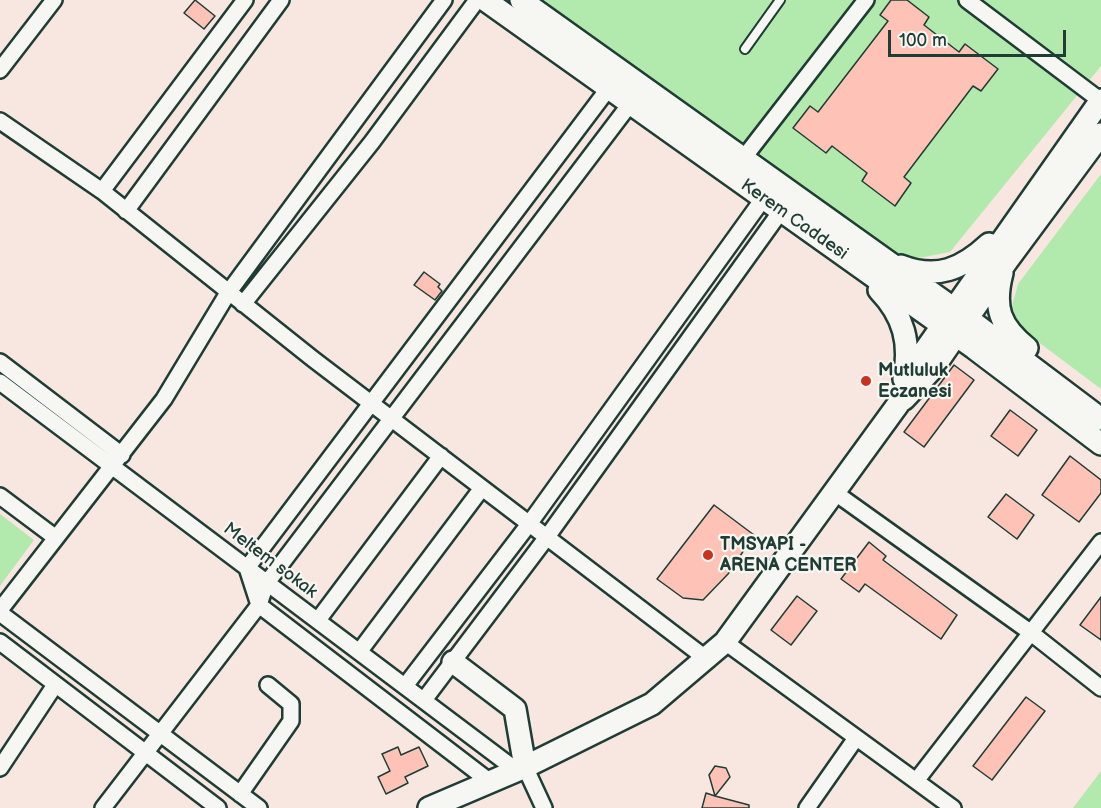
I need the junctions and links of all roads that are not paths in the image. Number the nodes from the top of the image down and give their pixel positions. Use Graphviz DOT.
graph roads {
  1 [pos="54,0"];
  2 [pos="245,0"];
  3 [pos="281,0"];
  4 [pos="444,0"];
  5 [pos="477,0"];
  6 [pos="485,0"];
  7 [pos="780,0"];
  8 [pos="866,0"];
  9 [pos="967,0"];
  10 [pos="516,6"];
  11 [pos="745,49"];
  12 [pos="0,70"];
  13 [pos="608,89"];
  14 [pos="1101,100"];
  15 [pos="630,104"];
  16 [pos="0,121"];
  17 [pos="1101,134"];
  18 [pos="742,160"];
  19 [pos="102,192"];
  20 [pos="763,199"];
  21 [pos="126,211"];
  22 [pos="781,211"];
  23 [pos="1007,233"];
  24 [pos="878,255"];
  25 [pos="1006,261"];
  26 [pos="857,265"];
  27 [pos="228,292"];
  28 [pos="243,304"];
  29 [pos="955,322"];
  30 [pos="0,362"];
  31 [pos="0,382"];
  32 [pos="1054,384"];
  33 [pos="370,403"];
  34 [pos="899,403"];
  35 [pos="390,417"];
  36 [pos="1101,419"];
  37 [pos="1101,444"];
  38 [pos="122,455"];
  39 [pos="441,456"];
  40 [pos="112,468"];
  41 [pos="482,488"];
  42 [pos="834,492"];
  43 [pos="0,496"];
  44 [pos="529,524"];
  45 [pos="547,537"];
  46 [pos="56,538"];
  47 [pos="1101,542"];
  48 [pos="247,568"];
  49 [pos="266,584"];
  50 [pos="259,605"];
  51 [pos="0,611"];
  52 [pos="318,620"];
  53 [pos="1030,632"];
  54 [pos="0,642"];
  55 [pos="725,642"];
  56 [pos="359,652"];
  57 [pos="708,660"];
  58 [pos="453,662"];
  59 [pos="55,685"];
  60 [pos="268,685"];
  61 [pos="405,686"];
  62 [pos="1101,688"];
  63 [pos="424,700"];
  64 [pos="161,734"];
  65 [pos="856,738"];
  66 [pos="146,755"];
  67 [pos="0,768"];
  68 [pos="521,768"];
  69 [pos="489,781"];
  70 [pos="916,781"];
  71 [pos="240,794"];
  72 [pos="103,808"];
  73 [pos="218,808"];
  74 [pos="259,808"];
  75 [pos="429,808"];
  76 [pos="544,808"];
  77 [pos="807,808"];
  78 [pos="936,808"];
  79 [pos="953,808"];
  1 -- 12 [label="street"];
  2 -- 19 [label="street"];
  3 -- 21 [label="street"];
  4 -- 27 [label="street"];
  5 -- 28 [label="street"];
  6 -- 10 [label="street, Kerem Caddesi"];
  7 -- 11 [label="lane"];
  8 -- 18 [label="street"];
  9 -- 14 [label="street"];
  10 -- 13 [label="street, Kerem Caddesi"];
  10 -- 18 [label="street, Kerem Caddesi"];
  13 -- 15 [label="street, Kerem Caddesi"];
  13 -- 33 [label="street"];
  14 -- 23 [label="street"];
  15 -- 20 [label="street, Kerem Caddesi"];
  15 -- 35 [label="street"];
  16 -- 19 [label="street"];
  17 -- 25 [label="street"];
  18 -- 24 [label="street, Kerem Caddesi"];
  19 -- 21 [label="street"];
  20 -- 22 [label="street, Kerem Caddesi"];
  20 -- 44 [label="street"];
  21 -- 27 [label="street"];
  22 -- 26 [label="street, Kerem Caddesi"];
  22 -- 45 [label="street"];
  23 -- 24 [label="street"];
  23 -- 29 [label="street"];
  24 -- 29 [label="street, Kerem Caddesi"];
  25 -- 29 [label="street"];
  25 -- 32 [label="street"];
  26 -- 29 [label="street, Kerem Caddesi"];
  26 -- 34 [label="street"];
  27 -- 28 [label="street"];
  27 -- 38 [label="street"];
  28 -- 33 [label="street"];
  29 -- 32 [label="street, Kerem Caddesi"];
  29 -- 34 [label="street"];
  29 -- 37 [label="street, Kerem Caddesi"];
  30 -- 38 [label="street"];
  31 -- 40 [label="street, Meltem sokak"];
  32 -- 36 [label="street, Kerem Caddesi"];
  33 -- 35 [label="street"];
  33 -- 48 [label="street"];
  34 -- 42 [label="street"];
  35 -- 39 [label="street"];
  35 -- 49 [label="street"];
  38 -- 40 [label="street"];
  39 -- 41 [label="street"];
  39 -- 52 [label="street"];
  40 -- 46 [label="street"];
  40 -- 48 [label="street, Meltem sokak"];
  41 -- 44 [label="street"];
  41 -- 56 [label="street"];
  42 -- 53 [label="street"];
  42 -- 55 [label="street"];
  43 -- 46 [label="street"];
  44 -- 45 [label="street"];
  44 -- 61 [label="street"];
  45 -- 57 [label="street"];
  45 -- 58 [label="street"];
  46 -- 51 [label="street"];
  47 -- 53 [label="street"];
  48 -- 49 [label="street, Meltem sokak"];
  48 -- 50 [label="street"];
  49 -- 50 [label="street"];
  49 -- 52 [label="street, Meltem sokak"];
  50 -- 64 [label="street"];
  50 -- 69 [label="street"];
  51 -- 64 [label="street"];
  52 -- 56 [label="street, Meltem sokak"];
  53 -- 62 [label="street"];
  53 -- 70 [label="street"];
  54 -- 59 [label="street"];
  55 -- 57 [label="street"];
  55 -- 65 [label="street"];
  56 -- 61 [label="street, Meltem sokak"];
  57 -- 68 [label="street"];
  58 -- 63 [label="street"];
  58 -- 68 [label="street"];
  59 -- 66 [label="street"];
  59 -- 67 [label="street"];
  60 -- 71 [label="street"];
  61 -- 63 [label="street, Meltem sokak"];
  63 -- 68 [label="street, Meltem sokak"];
  64 -- 66 [label="street"];
  64 -- 71 [label="street"];
  65 -- 70 [label="street"];
  65 -- 77 [label="street"];
  66 -- 72 [label="street"];
  66 -- 73 [label="street"];
  68 -- 69 [label="street"];
  68 -- 76 [label="street"];
  69 -- 75 [label="street"];
  70 -- 78 [label="street"];
  70 -- 79 [label="street"];
  71 -- 74 [label="street"];
}
